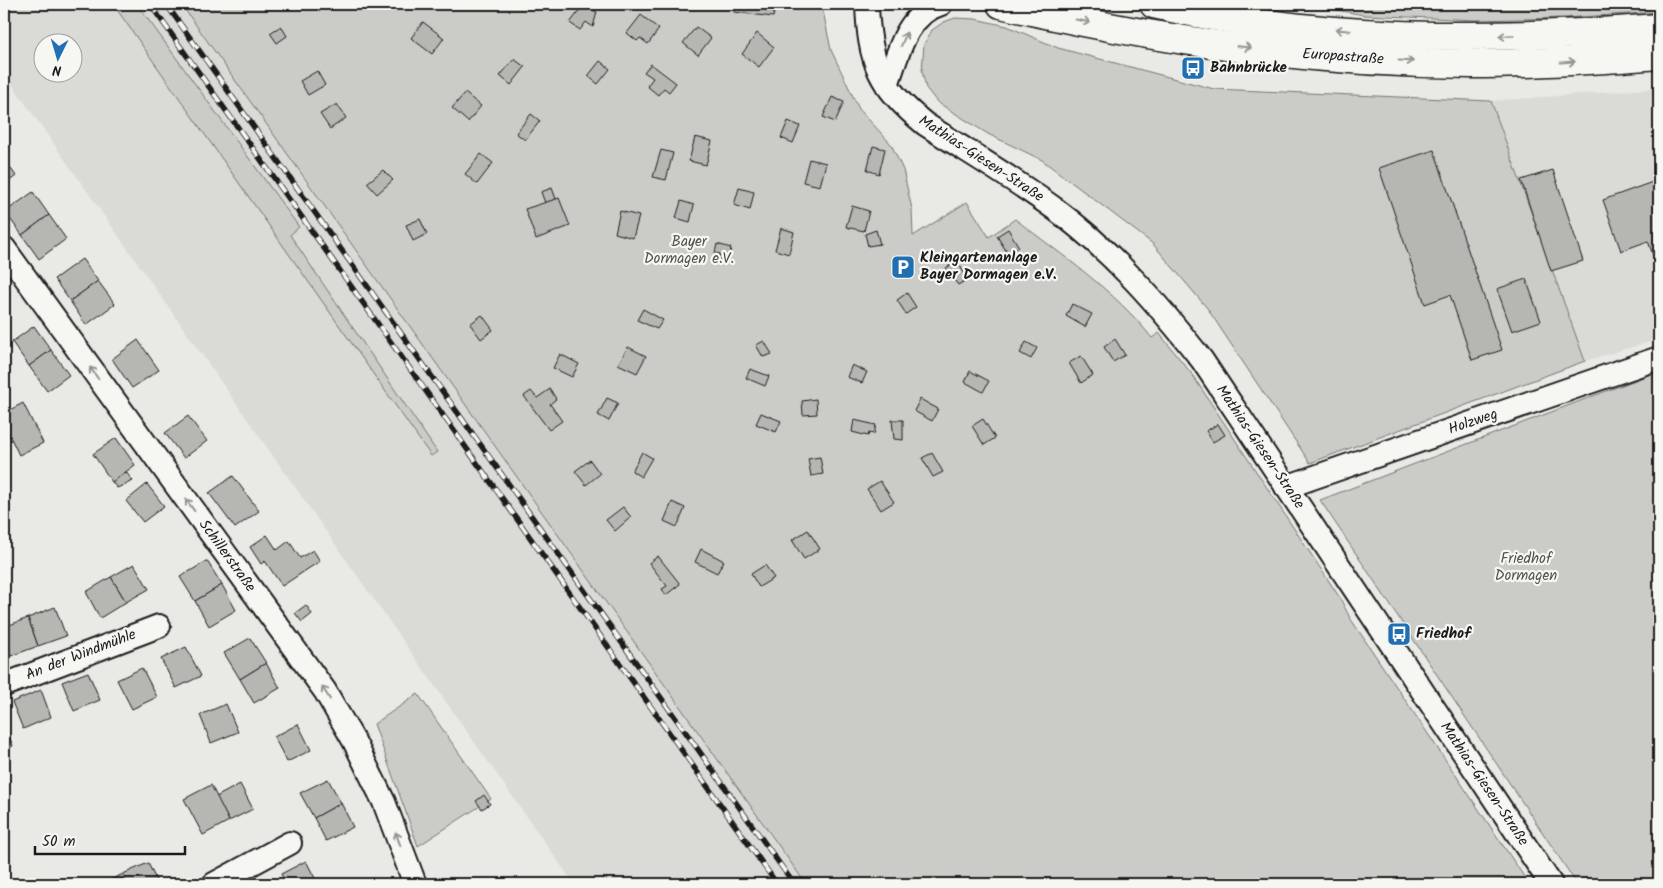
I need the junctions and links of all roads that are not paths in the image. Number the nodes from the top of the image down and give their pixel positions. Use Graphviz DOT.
graph roads {
  1 [pos="867,4"];
  2 [pos="941,4"];
  3 [pos="1001,4"];
  4 [pos="1154,4"];
  5 [pos="1659,28"];
  6 [pos="1659,55"];
  7 [pos="886,85"];
  8 [pos="4,248"];
  9 [pos="1659,358"];
  10 [pos="1286,487"];
  11 [pos="158,626"];
  12 [pos="4,685"];
  13 [pos="290,843"];
  14 [pos="214,884"];
  15 [pos="415,884"];
  16 [pos="1552,884"];
  1 -- 7 [label="street, Mathias-Giesen-Straße"];
  7 -- 2 [label="street, one-way"];
  3 -- 6 [label="main road, Europastraße, one-way"];
  5 -- 4 [label="main road, Europastraße, one-way"];
  7 -- 10 [label="street, Mathias-Giesen-Straße"];
  15 -- 8 [label="street, Schillerstraße, one-way"];
  9 -- 10 [label="street, Holzweg"];
  10 -- 16 [label="street, Mathias-Giesen-Straße"];
  11 -- 12 [label="street, An der Windmühle"];
  13 -- 14 [label="street"];
}
